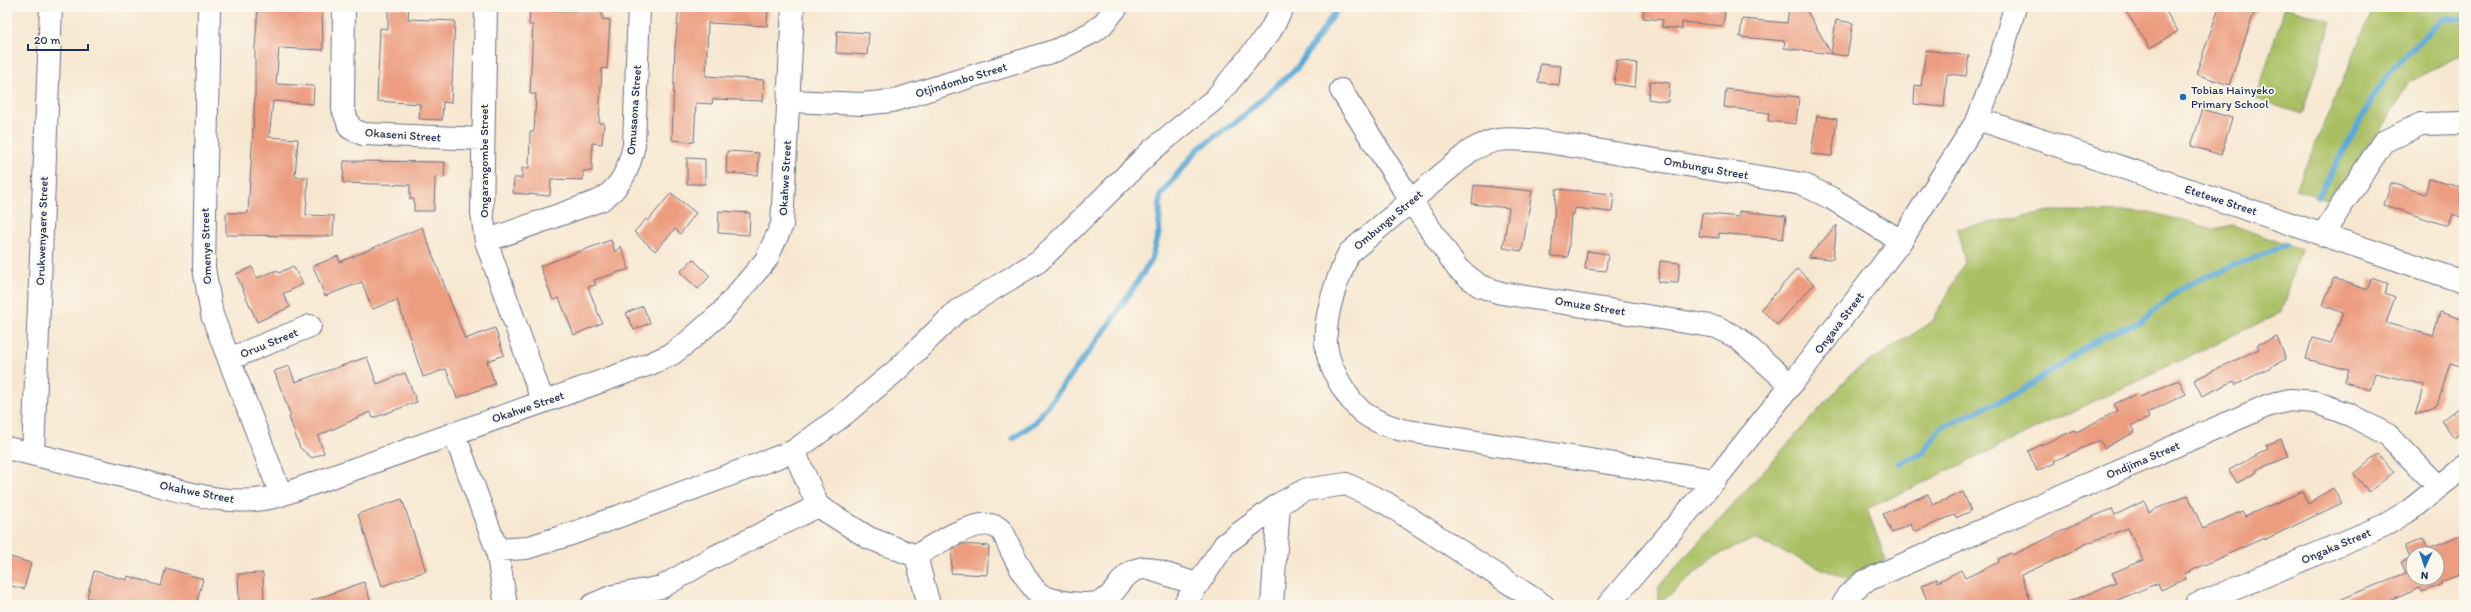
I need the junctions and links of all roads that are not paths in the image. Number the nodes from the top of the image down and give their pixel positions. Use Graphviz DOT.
graph roads {
  1 [pos="51,7"];
  2 [pos="209,7"];
  3 [pos="344,7"];
  4 [pos="486,7"];
  5 [pos="639,7"];
  6 [pos="793,7"];
  7 [pos="1117,7"];
  8 [pos="1283,7"];
  9 [pos="2015,7"];
  10 [pos="1341,90"];
  11 [pos="789,101"];
  12 [pos="1978,120"];
  13 [pos="2464,123"];
  14 [pos="483,139"];
  15 [pos="1411,201"];
  16 [pos="2323,234"];
  17 [pos="486,241"];
  18 [pos="1901,241"];
  19 [pos="2464,282"];
  20 [pos="310,326"];
  21 [pos="229,359"];
  22 [pos="1791,385"];
  23 [pos="543,402"];
  24 [pos="454,433"];
  25 [pos="7,448"];
  26 [pos="794,451"];
  27 [pos="34,454"];
  28 [pos="2464,467"];
  29 [pos="1715,480"];
  30 [pos="2439,488"];
  31 [pos="281,495"];
  32 [pos="1280,504"];
  33 [pos="818,506"];
  34 [pos="497,550"];
  35 [pos="916,556"];
  36 [pos="1196,584"];
  37 [pos="506,605"];
  38 [pos="592,605"];
  39 [pos="929,605"];
  40 [pos="1184,605"];
  41 [pos="1272,605"];
  42 [pos="1543,605"];
  43 [pos="1608,605"];
  44 [pos="1843,605"];
  45 [pos="2196,605"];
  1 -- 27 [label="street, Orukwenyaere Street"];
  2 -- 21 [label="street, Omenye Street"];
  3 -- 14 [label="street, Okaseni Street"];
  4 -- 14 [label="street, Ongarangombe Street"];
  5 -- 17 [label="street, Omusaona Street"];
  6 -- 11 [label="street, Okahwe Street"];
  7 -- 11 [label="street, Otjindombo Street"];
  8 -- 26 [label="street"];
  9 -- 12 [label="street, Ongava Street"];
  10 -- 15 [label="street, Omuze Street"];
  11 -- 23 [label="street, Okahwe Street"];
  12 -- 16 [label="street, Etetewe Street"];
  12 -- 18 [label="street, Ongava Street"];
  13 -- 16 [label="street"];
  14 -- 17 [label="street, Ongarangombe Street"];
  15 -- 18 [label="street, Ombungu Street"];
  15 -- 22 [label="street, Omuze Street"];
  15 -- 29 [label="street, Ombungu Street"];
  16 -- 19 [label="street, Etetewe Street"];
  17 -- 23 [label="street, Ongarangombe Street"];
  18 -- 22 [label="street, Ongava Street"];
  20 -- 21 [label="street, Oruu Street"];
  21 -- 31 [label="street, Omenye Street"];
  22 -- 29 [label="street, Ongava Street"];
  23 -- 24 [label="street, Okahwe Street"];
  24 -- 31 [label="street, Okahwe Street"];
  24 -- 34 [label="street"];
  25 -- 27 [label="street, Okahwe Street"];
  26 -- 33 [label="street"];
  26 -- 34 [label="street"];
  27 -- 31 [label="street, Okahwe Street"];
  28 -- 30 [label="street, Ongaka Street"];
  29 -- 43 [label="street, Ongava Street"];
  30 -- 44 [label="street, Ondjima Street"];
  30 -- 45 [label="street, Ongaka Street"];
  32 -- 36 [label="street"];
  32 -- 41 [label="street"];
  32 -- 42 [label="street"];
  33 -- 35 [label="street"];
  33 -- 38 [label="street"];
  34 -- 37 [label="street"];
  35 -- 36 [label="street"];
  35 -- 39 [label="street"];
  36 -- 40 [label="street"];
}
